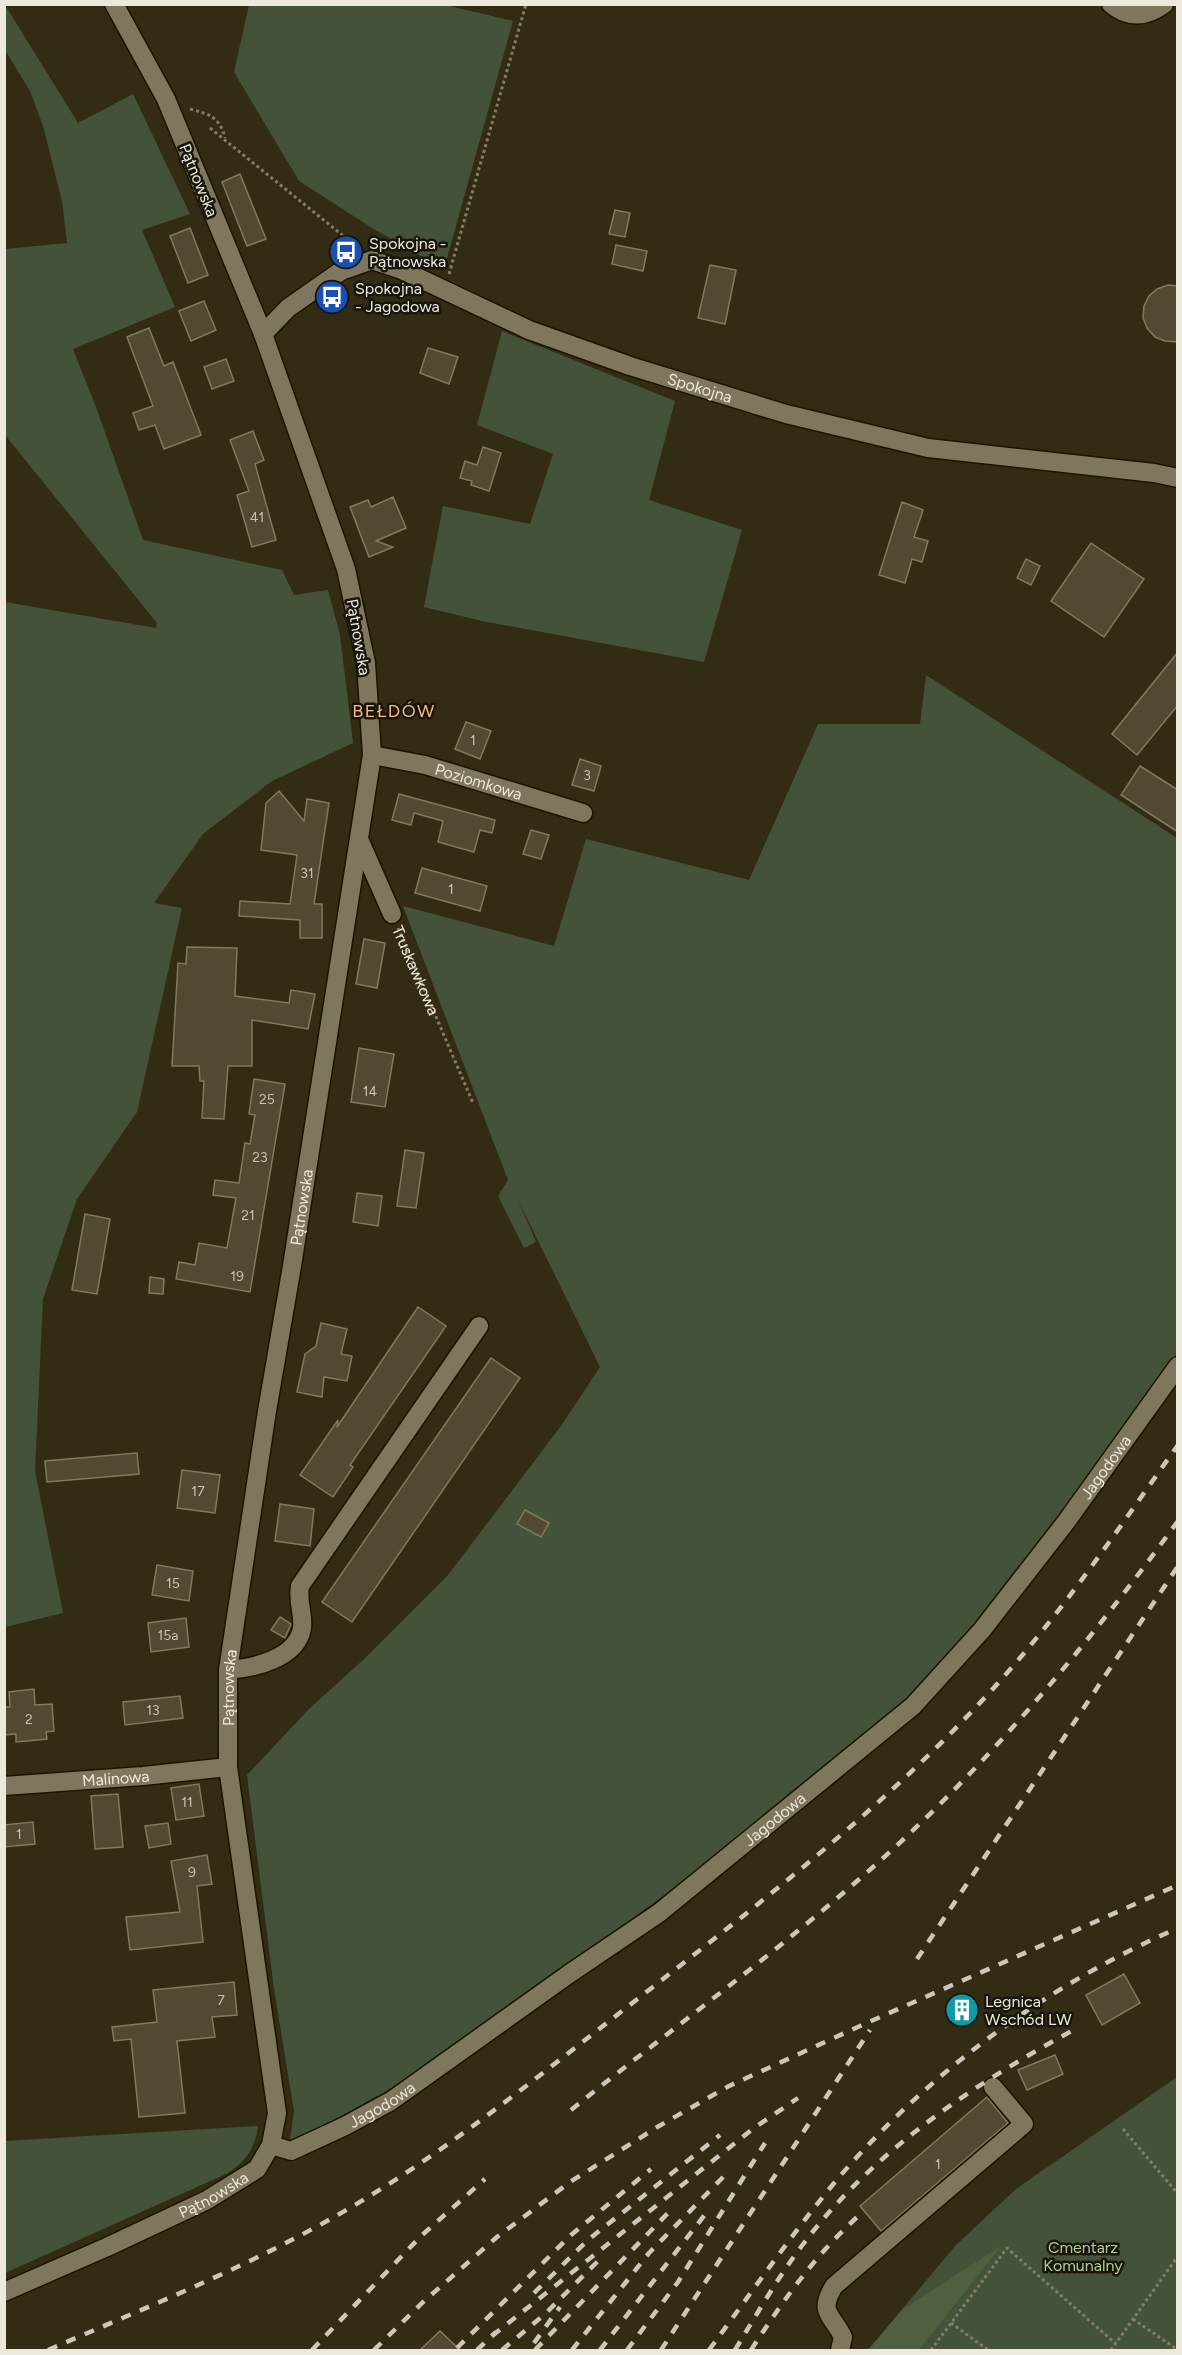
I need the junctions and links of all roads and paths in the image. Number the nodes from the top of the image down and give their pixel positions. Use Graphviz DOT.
graph roads {
  1 [pos="114,4"];
  2 [pos="526,4"];
  3 [pos="1111,4"];
  4 [pos="1164,4"];
  5 [pos="170,109"];
  6 [pos="210,128"];
  7 [pos="226,140"];
  8 [pos="372,260"];
  9 [pos="444,292"];
  10 [pos="263,334"];
  11 [pos="1178,478"];
  12 [pos="372,755"];
  13 [pos="583,813"];
  14 [pos="359,838"];
  15 [pos="392,914"];
  16 [pos="473,1103"];
  17 [pos="479,1326"];
  18 [pos="1178,1366"];
  19 [pos="228,1670"];
  20 [pos="228,1767"];
  21 [pos="4,1786"];
  22 [pos="993,2087"];
  23 [pos="1123,2129"];
  24 [pos="271,2145"];
  25 [pos="1178,2194"];
  26 [pos="1178,2256"];
  27 [pos="4,2292"];
  28 [pos="1133,2319"];
  29 [pos="951,2323"];
  30 [pos="1116,2344"];
  31 [pos="840,2350"];
  32 [pos="930,2350"];
  33 [pos="988,2350"];
  34 [pos="1111,2350"];
  35 [pos="1178,2350"];
  1 -- 5 [label="street, Pątnowska"];
  2 -- 9 [label="path"];
  3 -- 4 [label="street"];
  5 -- 7 [label="path"];
  5 -- 10 [label="street, Pątnowska"];
  6 -- 7 [label="path"];
  7 -- 8 [label="path"];
  8 -- 9 [label="street, Spokojna"];
  8 -- 10 [label="street"];
  9 -- 11 [label="street, Spokojna"];
  10 -- 12 [label="street, Pątnowska"];
  12 -- 13 [label="street, Poziomkowa"];
  12 -- 14 [label="street, Pątnowska"];
  14 -- 15 [label="street, Truskawkowa"];
  14 -- 19 [label="street, Pątnowska"];
  15 -- 16 [label="path, Truskawkowa"];
  17 -- 19 [label="street"];
  18 -- 24 [label="street, Jagodowa"];
  19 -- 20 [label="street, Pątnowska"];
  20 -- 21 [label="street, Malinowa"];
  20 -- 24 [label="street, Pątnowska"];
  22 -- 31 [label="street"];
  23 -- 25 [label="path"];
  24 -- 27 [label="street, Pątnowska"];
  26 -- 28 [label="path"];
  28 -- 30 [label="path"];
  28 -- 35 [label="path"];
  29 -- 30 [label="path"];
  29 -- 32 [label="path"];
  29 -- 33 [label="path"];
  30 -- 34 [label="path"];
}
